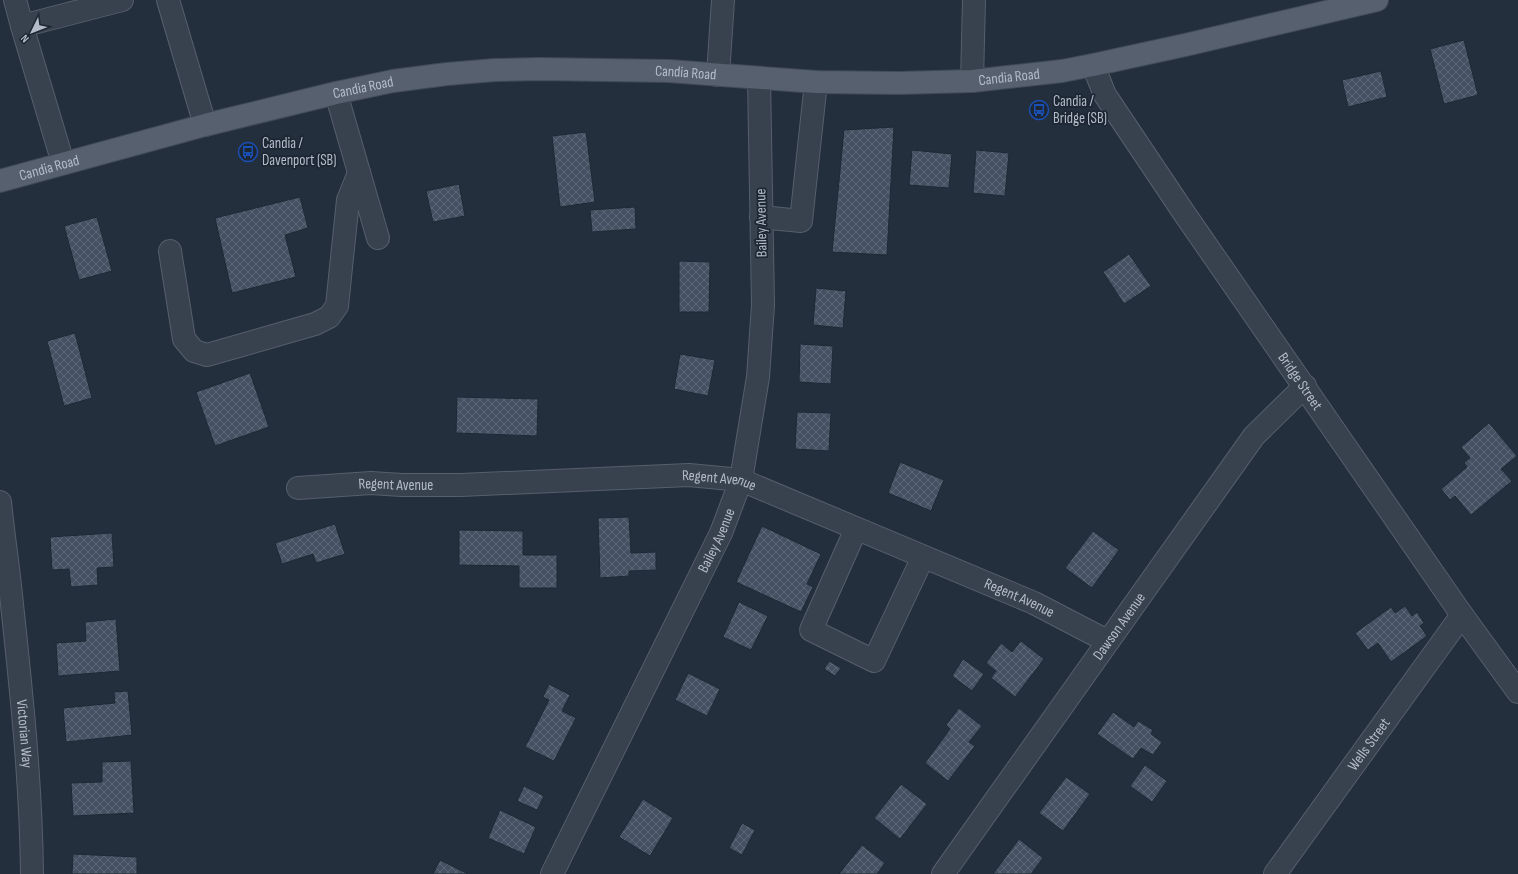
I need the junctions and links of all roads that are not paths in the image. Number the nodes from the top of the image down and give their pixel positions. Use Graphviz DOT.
graph roads {
  1 [pos="15,0"];
  2 [pos="122,0"];
  3 [pos="168,0"];
  4 [pos="723,0"];
  5 [pos="974,0"];
  6 [pos="1377,0"];
  7 [pos="22,26"];
  8 [pos="1093,65"];
  9 [pos="718,75"];
  10 [pos="759,78"];
  11 [pos="972,81"];
  12 [pos="816,82"];
  13 [pos="336,93"];
  14 [pos="205,125"];
  15 [pos="63,163"];
  16 [pos="359,173"];
  17 [pos="0,181"];
  18 [pos="761,218"];
  19 [pos="378,238"];
  20 [pos="170,251"];
  21 [pos="1305,386"];
  22 [pos="741,480"];
  23 [pos="298,488"];
  24 [pos="0,502"];
  25 [pos="856,529"];
  26 [pos="923,557"];
  27 [pos="6,594"];
  28 [pos="1462,615"];
  29 [pos="1107,641"];
  30 [pos="1518,692"];
  31 [pos="32,874"];
  32 [pos="552,874"];
  33 [pos="943,874"];
  34 [pos="1275,874"];
  1 -- 7 [label="street"];
  2 -- 7 [label="street"];
  3 -- 14 [label="street"];
  4 -- 9 [label="street"];
  5 -- 11 [label="street"];
  6 -- 8 [label="main road, Candia Road"];
  7 -- 15 [label="street"];
  8 -- 11 [label="main road, Candia Road"];
  8 -- 21 [label="street, Bridge Street"];
  9 -- 10 [label="main road, Candia Road"];
  9 -- 13 [label="main road, Candia Road"];
  10 -- 12 [label="main road, Candia Road"];
  10 -- 18 [label="street, Bailey Avenue"];
  11 -- 12 [label="main road, Candia Road"];
  12 -- 18 [label="street"];
  13 -- 14 [label="main road, Candia Road"];
  13 -- 16 [label="street"];
  14 -- 15 [label="main road, Candia Road"];
  15 -- 17 [label="main road, Candia Road"];
  16 -- 19 [label="street"];
  16 -- 20 [label="street"];
  18 -- 22 [label="street, Bailey Avenue"];
  21 -- 28 [label="street, Bridge Street"];
  21 -- 29 [label="street, Dawson Avenue"];
  22 -- 23 [label="street, Regent Avenue"];
  22 -- 25 [label="street, Regent Avenue"];
  22 -- 32 [label="street, Bailey Avenue"];
  24 -- 27 [label="street, Victorian Way"];
  25 -- 26 [label="street, Regent Avenue"];
  25 -- 26 [label="street"];
  26 -- 29 [label="street, Regent Avenue"];
  27 -- 31 [label="street, Victorian Way"];
  28 -- 30 [label="street, Bridge Street"];
  28 -- 34 [label="street, Wells Street"];
  29 -- 33 [label="street, Dawson Avenue"];
}
